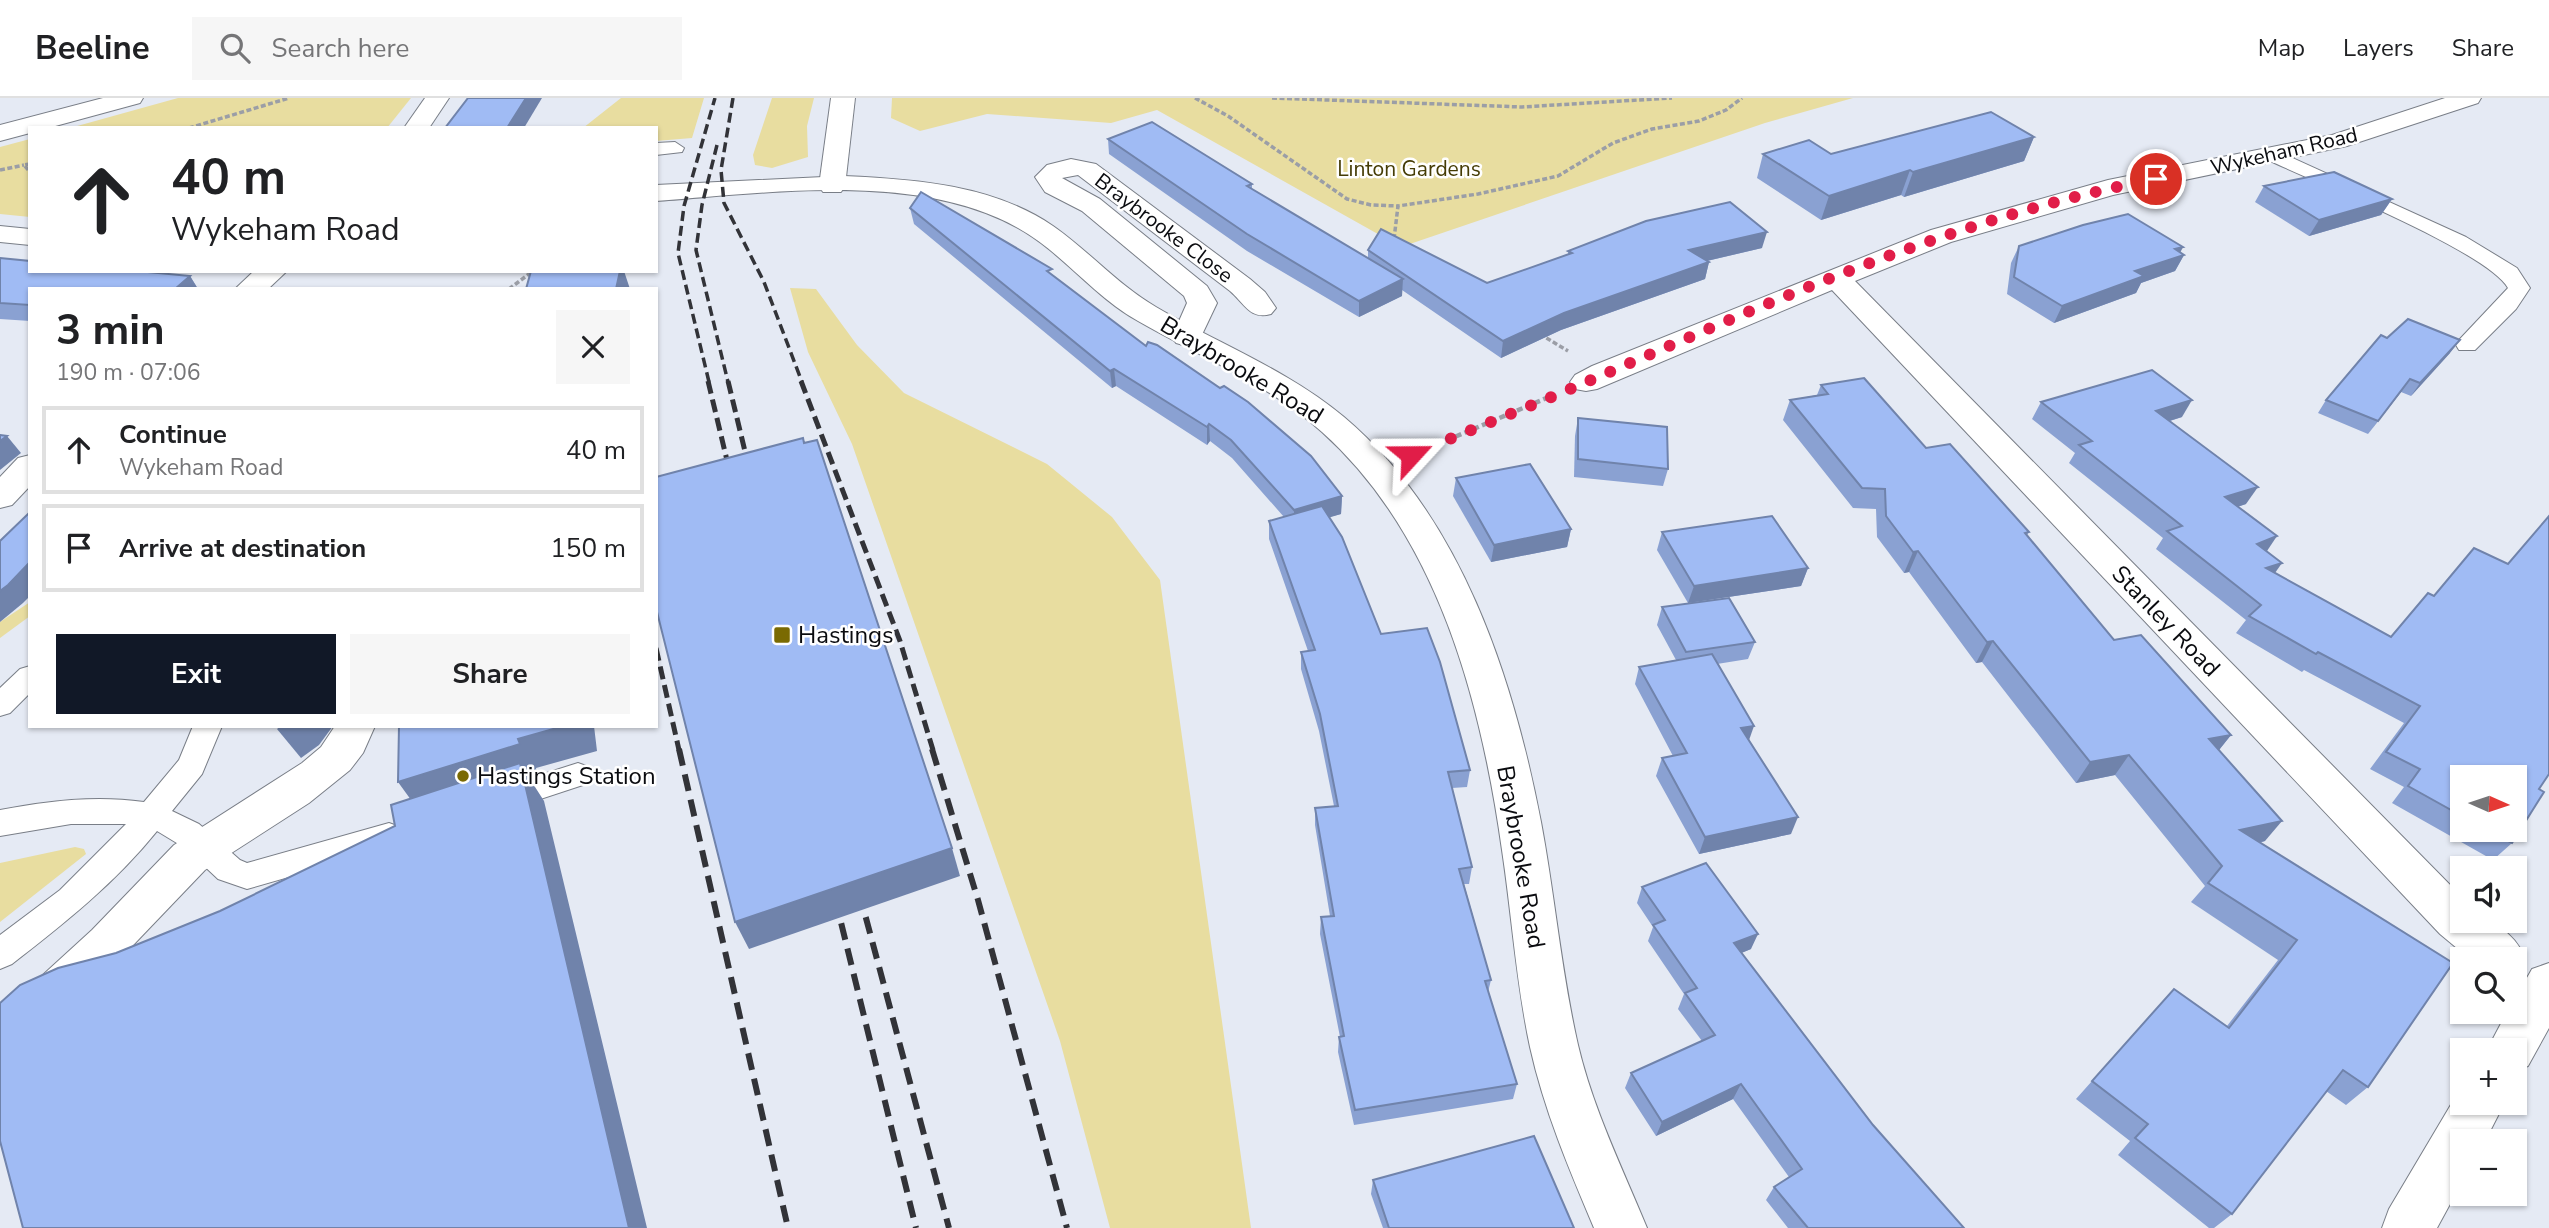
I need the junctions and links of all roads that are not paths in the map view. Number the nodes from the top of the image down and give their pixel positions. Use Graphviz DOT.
graph roads {
  1 [pos="131,98"];
  2 [pos="437,98"];
  3 [pos="843,98"];
  4 [pos="2469,98"];
  5 [pos="417,126"];
  6 [pos="0,133"];
  7 [pos="2274,156"];
  8 [pos="832,186"];
  9 [pos="658,193"];
  10 [pos="0,234"];
  11 [pos="28,237"];
  12 [pos="270,273"];
  13 [pos="1835,277"];
  14 [pos="252,287"];
  15 [pos="1264,297"];
  16 [pos="1187,337"];
  17 [pos="2466,345"];
  18 [pos="1594,377"];
  19 [pos="18,473"];
  20 [pos="0,498"];
  21 [pos="28,678"];
  22 [pos="0,705"];
  23 [pos="207,728"];
  24 [pos="355,728"];
  25 [pos="578,775"];
  26 [pos="468,811"];
  27 [pos="151,817"];
  28 [pos="0,823"];
  29 [pos="418,827"];
  30 [pos="205,845"];
  31 [pos="2489,947"];
  32 [pos="0,954"];
  33 [pos="2536,982"];
  34 [pos="2515,1038"];
  35 [pos="0,1045"];
  36 [pos="2473,1115"];
  37 [pos="1621,1228"];
  38 [pos="2408,1228"];
  1 -- 6 [label="street"];
  2 -- 5 [label="street"];
  3 -- 8 [label="street"];
  4 -- 7 [label="street, Wykeham Road"];
  7 -- 13 [label="street, Wykeham Road"];
  7 -- 17 [label="lane"];
  8 -- 9 [label="street, Braybrooke Road"];
  8 -- 16 [label="street, Braybrooke Road"];
  10 -- 11 [label="street"];
  12 -- 14 [label="street"];
  13 -- 18 [label="street, Wykeham Road"];
  13 -- 31 [label="street, Stanley Road"];
  15 -- 16 [label="street, Braybrooke Close"];
  16 -- 37 [label="street, Braybrooke Road"];
  19 -- 20 [label="street"];
  21 -- 22 [label="lane"];
  23 -- 27 [label="lane"];
  24 -- 30 [label="street"];
  25 -- 26 [label="lane"];
  27 -- 28 [label="lane"];
  27 -- 30 [label="lane"];
  27 -- 32 [label="lane"];
  29 -- 30 [label="lane"];
  30 -- 35 [label="street"];
  33 -- 34 [label="street"];
  36 -- 38 [label="street"];
}
